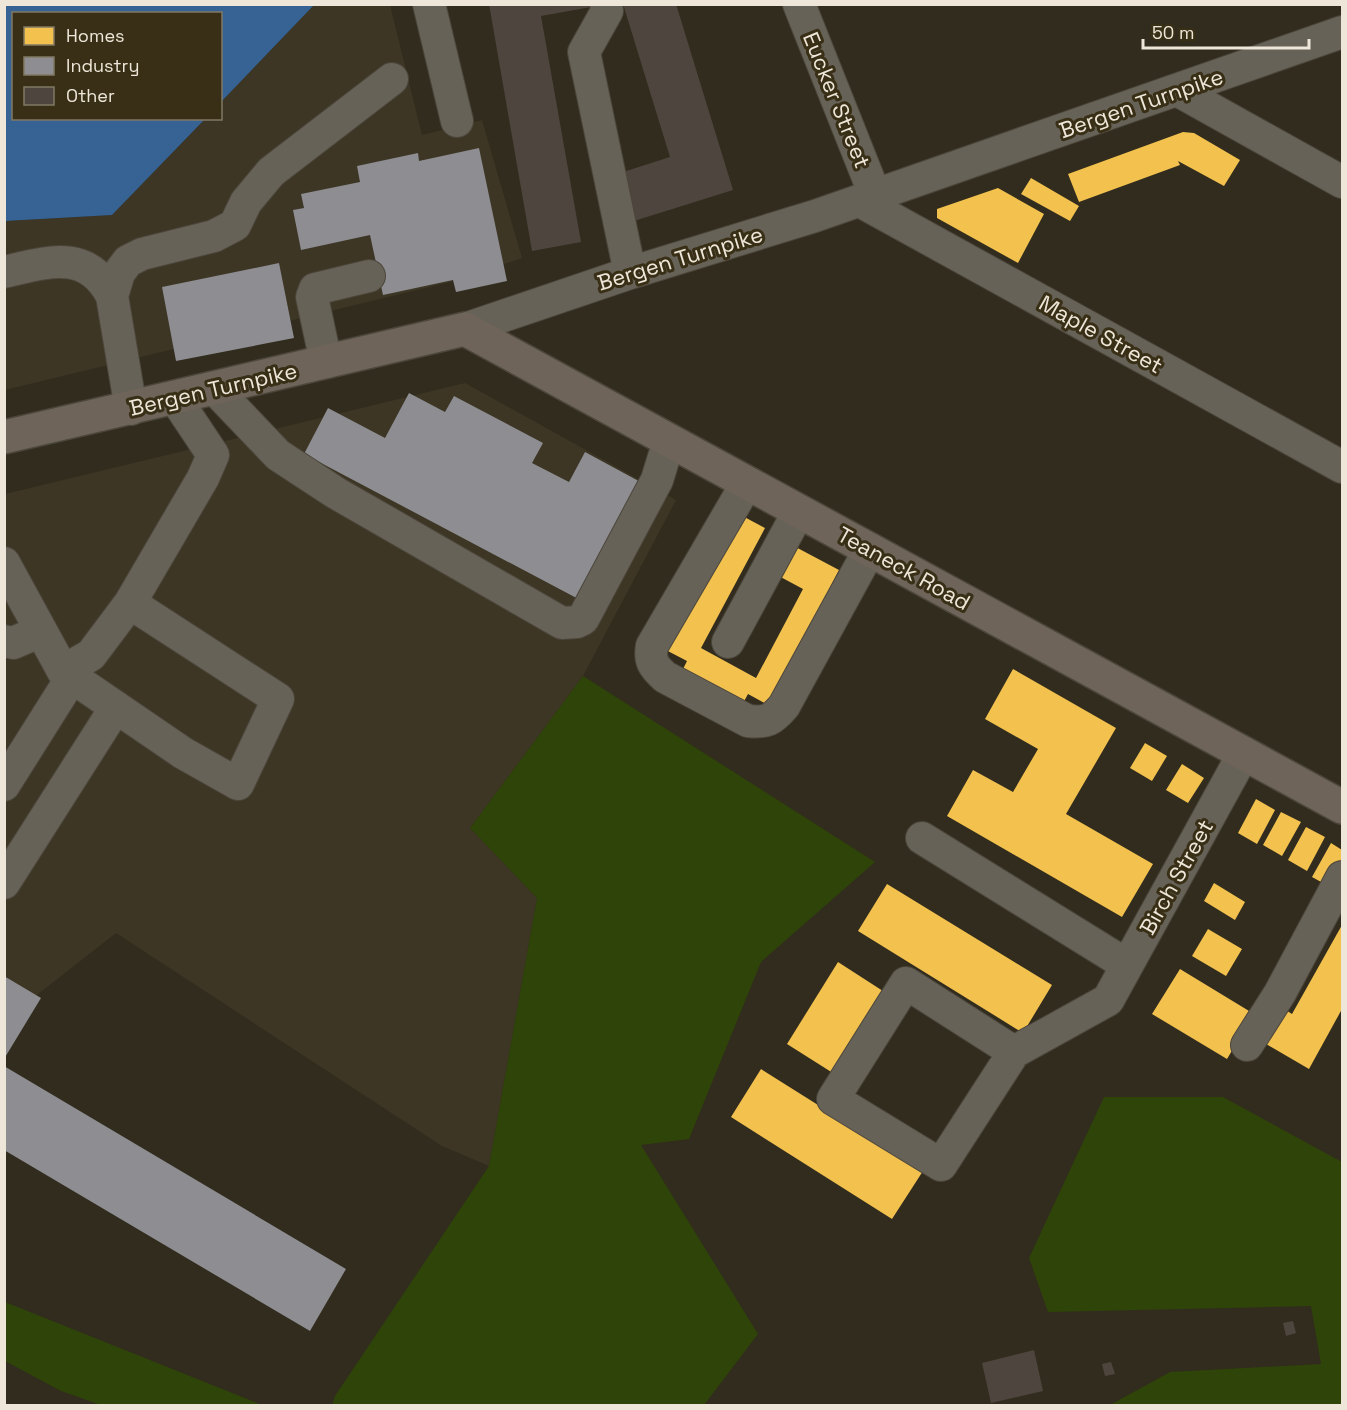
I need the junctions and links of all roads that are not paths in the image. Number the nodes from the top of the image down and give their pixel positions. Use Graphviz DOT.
graph roads {
  1 [pos="429,4"];
  2 [pos="606,4"];
  3 [pos="799,4"];
  4 [pos="1342,32"];
  5 [pos="392,79"];
  6 [pos="1177,90"];
  7 [pos="457,121"];
  8 [pos="1342,182"];
  9 [pos="868,198"];
  10 [pos="4,272"];
  11 [pos="630,273"];
  12 [pos="369,276"];
  13 [pos="112,296"];
  14 [pos="465,329"];
  15 [pos="326,362"];
  16 [pos="215,389"];
  17 [pos="175,398"];
  18 [pos="131,409"];
  19 [pos="4,437"];
  20 [pos="673,443"];
  21 [pos="1342,467"];
  22 [pos="747,483"];
  23 [pos="799,511"];
  24 [pos="870,549"];
  25 [pos="4,563"];
  26 [pos="130,603"];
  27 [pos="41,631"];
  28 [pos="4,641"];
  29 [pos="728,642"];
  30 [pos="67,674"];
  31 [pos="116,707"];
  32 [pos="1244,753"];
  33 [pos="4,785"];
  34 [pos="1342,807"];
  35 [pos="922,838"];
  36 [pos="1342,877"];
  37 [pos="4,883"];
  38 [pos="1128,965"];
  39 [pos="1246,1045"];
  40 [pos="1014,1052"];
  1 -- 7 [label="street"];
  2 -- 11 [label="street"];
  3 -- 9 [label="street, Eucker Street"];
  4 -- 6 [label="street, Bergen Turnpike"];
  5 -- 13 [label="street"];
  6 -- 8 [label="street"];
  6 -- 9 [label="street, Bergen Turnpike"];
  9 -- 11 [label="street, Bergen Turnpike"];
  9 -- 21 [label="street, Maple Street"];
  10 -- 13 [label="street"];
  11 -- 14 [label="street, Bergen Turnpike"];
  12 -- 15 [label="street"];
  13 -- 18 [label="street"];
  14 -- 15 [label="main road, Bergen Turnpike"];
  14 -- 20 [label="main road, Teaneck Road"];
  15 -- 16 [label="main road, Bergen Turnpike"];
  16 -- 17 [label="main road, Bergen Turnpike"];
  16 -- 20 [label="street"];
  17 -- 18 [label="main road, Bergen Turnpike"];
  17 -- 26 [label="street"];
  18 -- 19 [label="main road, Bergen Turnpike"];
  20 -- 22 [label="main road, Teaneck Road"];
  22 -- 23 [label="main road, Teaneck Road"];
  22 -- 24 [label="street"];
  23 -- 24 [label="main road, Teaneck Road"];
  23 -- 29 [label="street"];
  24 -- 32 [label="main road, Teaneck Road"];
  25 -- 27 [label="street"];
  26 -- 30 [label="street"];
  26 -- 31 [label="street"];
  27 -- 28 [label="street"];
  27 -- 30 [label="street"];
  30 -- 31 [label="street"];
  30 -- 33 [label="street"];
  31 -- 37 [label="street"];
  32 -- 34 [label="main road, Teaneck Road"];
  32 -- 38 [label="street, Birch Street"];
  35 -- 38 [label="street"];
  36 -- 39 [label="street"];
  38 -- 40 [label="street, Birch Street"];
  40 -- 40 [label="street"];
}
